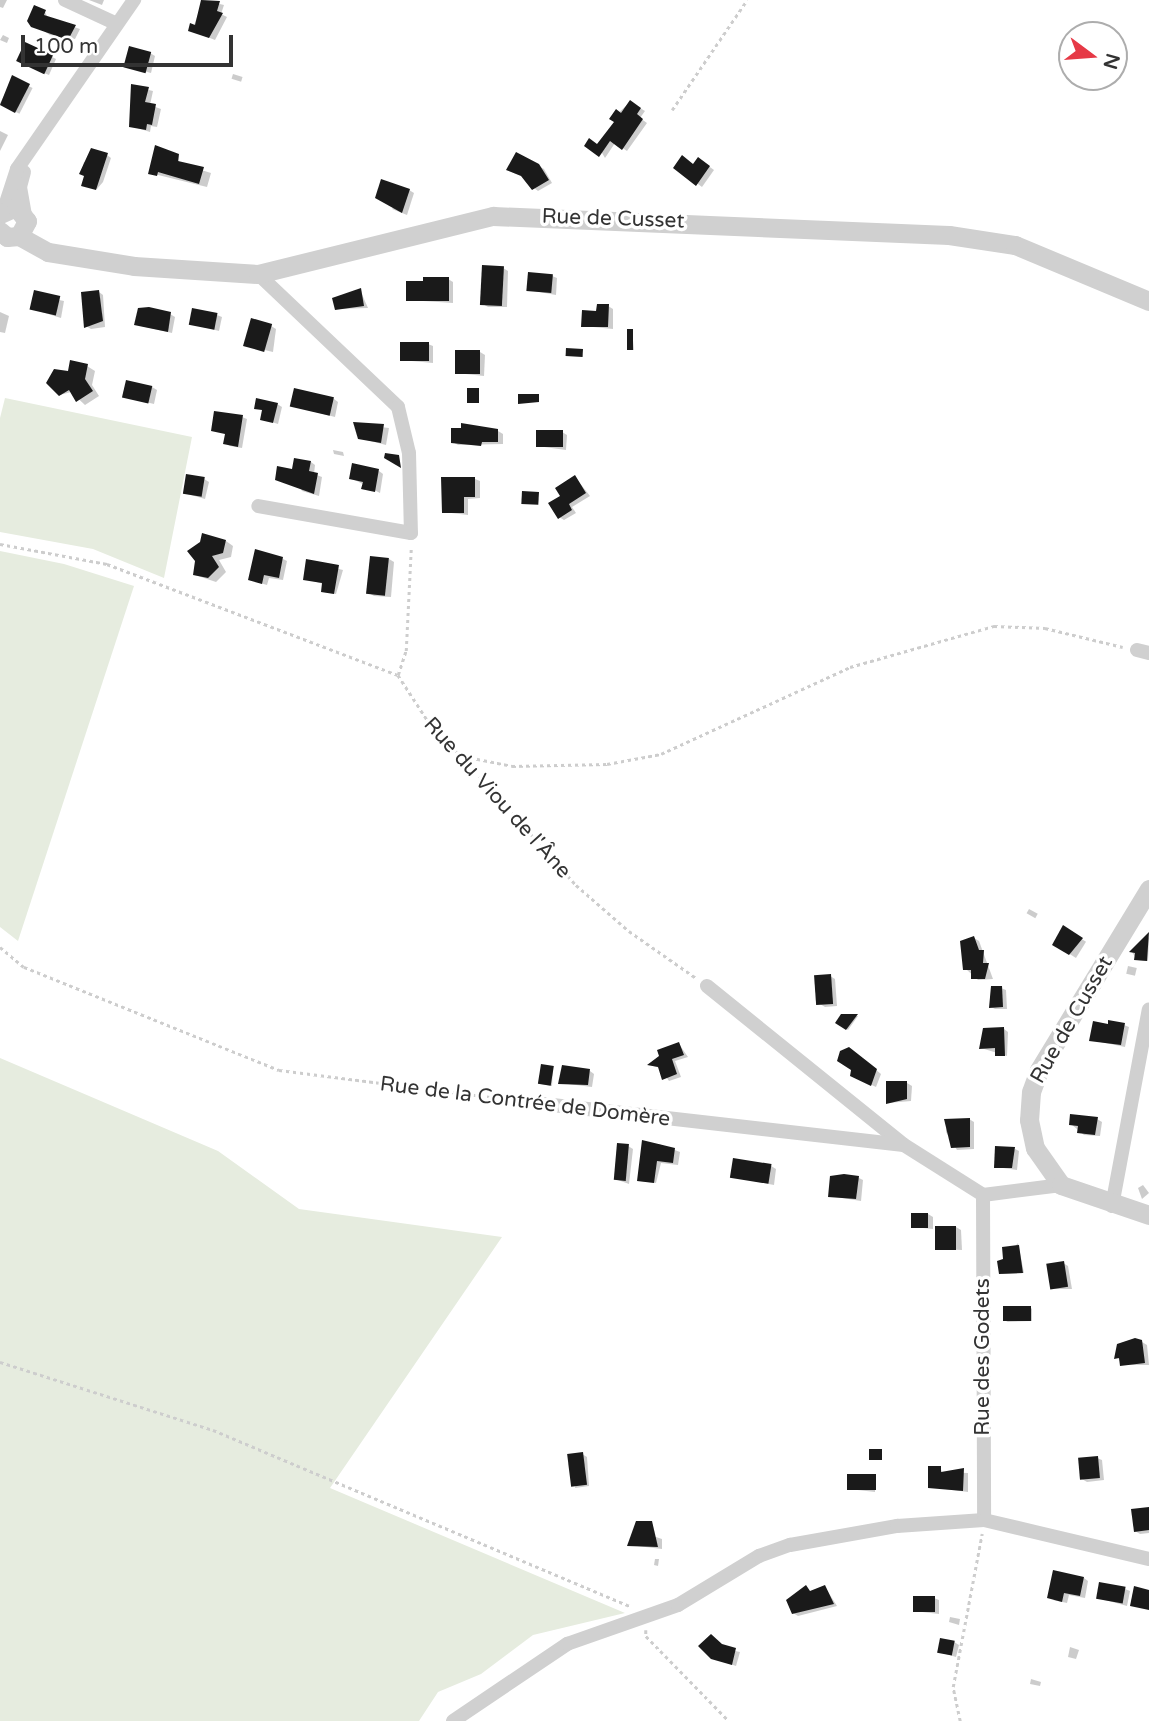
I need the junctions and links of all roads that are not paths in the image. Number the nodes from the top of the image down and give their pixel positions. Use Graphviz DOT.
graph roads {
  1 [pos="65,0"];
  2 [pos="134,0"];
  3 [pos="117,24"];
  4 [pos="27,157"];
  5 [pos="2,211"];
  6 [pos="18,226"];
  7 [pos="258,274"];
  8 [pos="1149,301"];
  9 [pos="258,506"];
  10 [pos="1149,889"];
  11 [pos="707,986"];
  12 [pos="1149,1009"];
  13 [pos="535,1103"];
  14 [pos="904,1145"];
  15 [pos="1061,1185"];
  16 [pos="982,1195"];
  17 [pos="1112,1206"];
  18 [pos="1149,1215"];
  19 [pos="984,1520"];
  20 [pos="1149,1559"];
  21 [pos="453,1721"];
  1 -- 3 [label="street"];
  2 -- 3 [label="street"];
  3 -- 4 [label="street"];
  4 -- 5 [label="street"];
  4 -- 6 [label="street"];
  5 -- 6 [label="street, Rue de Cusset"];
  6 -- 7 [label="street, Rue de Cusset"];
  7 -- 8 [label="street, Rue de Cusset"];
  7 -- 9 [label="street"];
  10 -- 15 [label="street, Rue de Cusset"];
  11 -- 14 [label="street"];
  12 -- 17 [label="street"];
  13 -- 14 [label="street, Rue de la Contrée de Domère"];
  14 -- 16 [label="street, Rue de la Contrée de Domère"];
  15 -- 16 [label="street"];
  15 -- 17 [label="street"];
  16 -- 19 [label="street, Rue des Godets"];
  17 -- 18 [label="street"];
  19 -- 20 [label="street"];
  19 -- 21 [label="street"];
}
